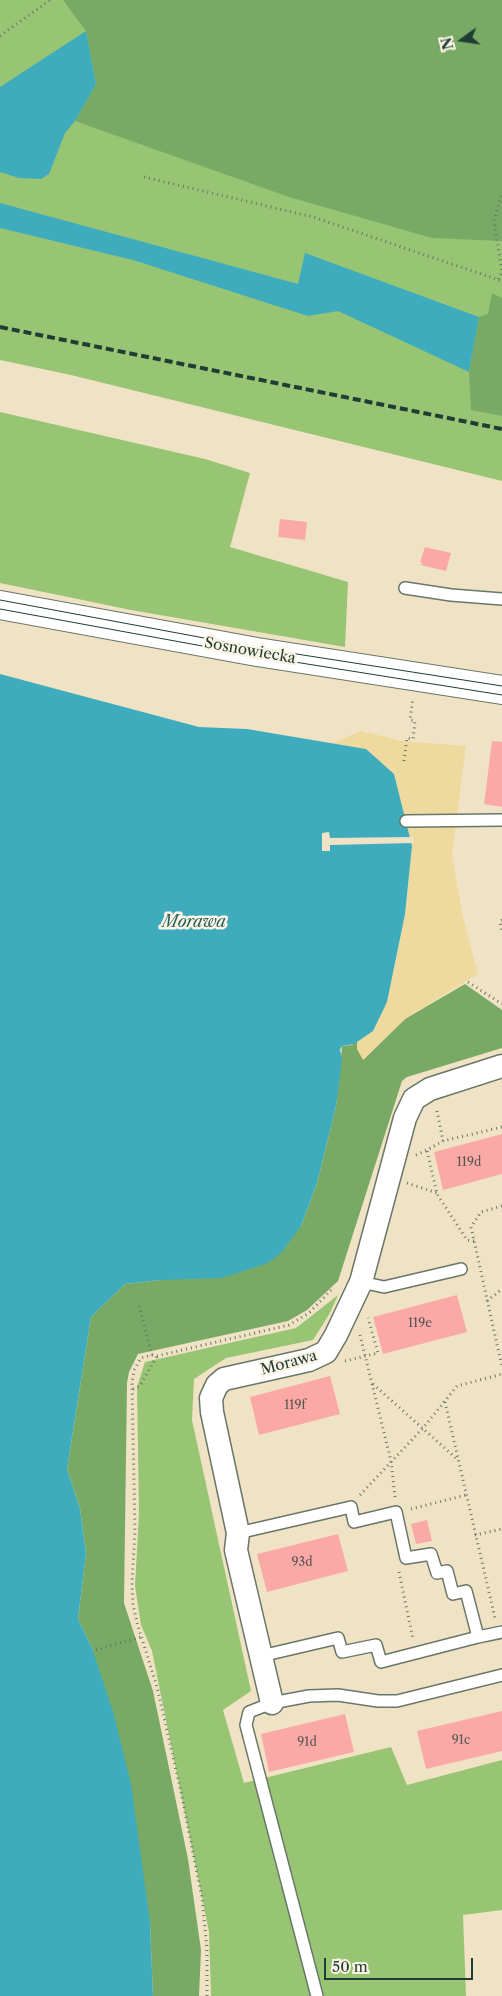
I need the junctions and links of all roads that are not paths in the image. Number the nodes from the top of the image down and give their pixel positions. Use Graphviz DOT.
graph roads {
  1 [pos="405,588"];
  2 [pos="502,599"];
  3 [pos="0,605"];
  4 [pos="502,690"];
  5 [pos="502,820"];
  6 [pos="406,821"];
  7 [pos="502,1066"];
  8 [pos="461,1269"];
  9 [pos="361,1282"];
  10 [pos="238,1533"];
  11 [pos="500,1633"];
  12 [pos="478,1638"];
  13 [pos="261,1656"];
  14 [pos="502,1675"];
  15 [pos="272,1703"];
  16 [pos="317,1996"];
  1 -- 2 [label="lane"];
  3 -- 4 [label="street, Sosnowiecka"];
  5 -- 6 [label="lane"];
  7 -- 9 [label="street, Morawa"];
  8 -- 9 [label="lane"];
  9 -- 10 [label="street, Morawa"];
  10 -- 12 [label="lane"];
  10 -- 13 [label="street, Morawa"];
  11 -- 12 [label="lane"];
  12 -- 13 [label="lane"];
  13 -- 15 [label="street, Morawa"];
  14 -- 15 [label="lane"];
  15 -- 16 [label="lane"];
}
